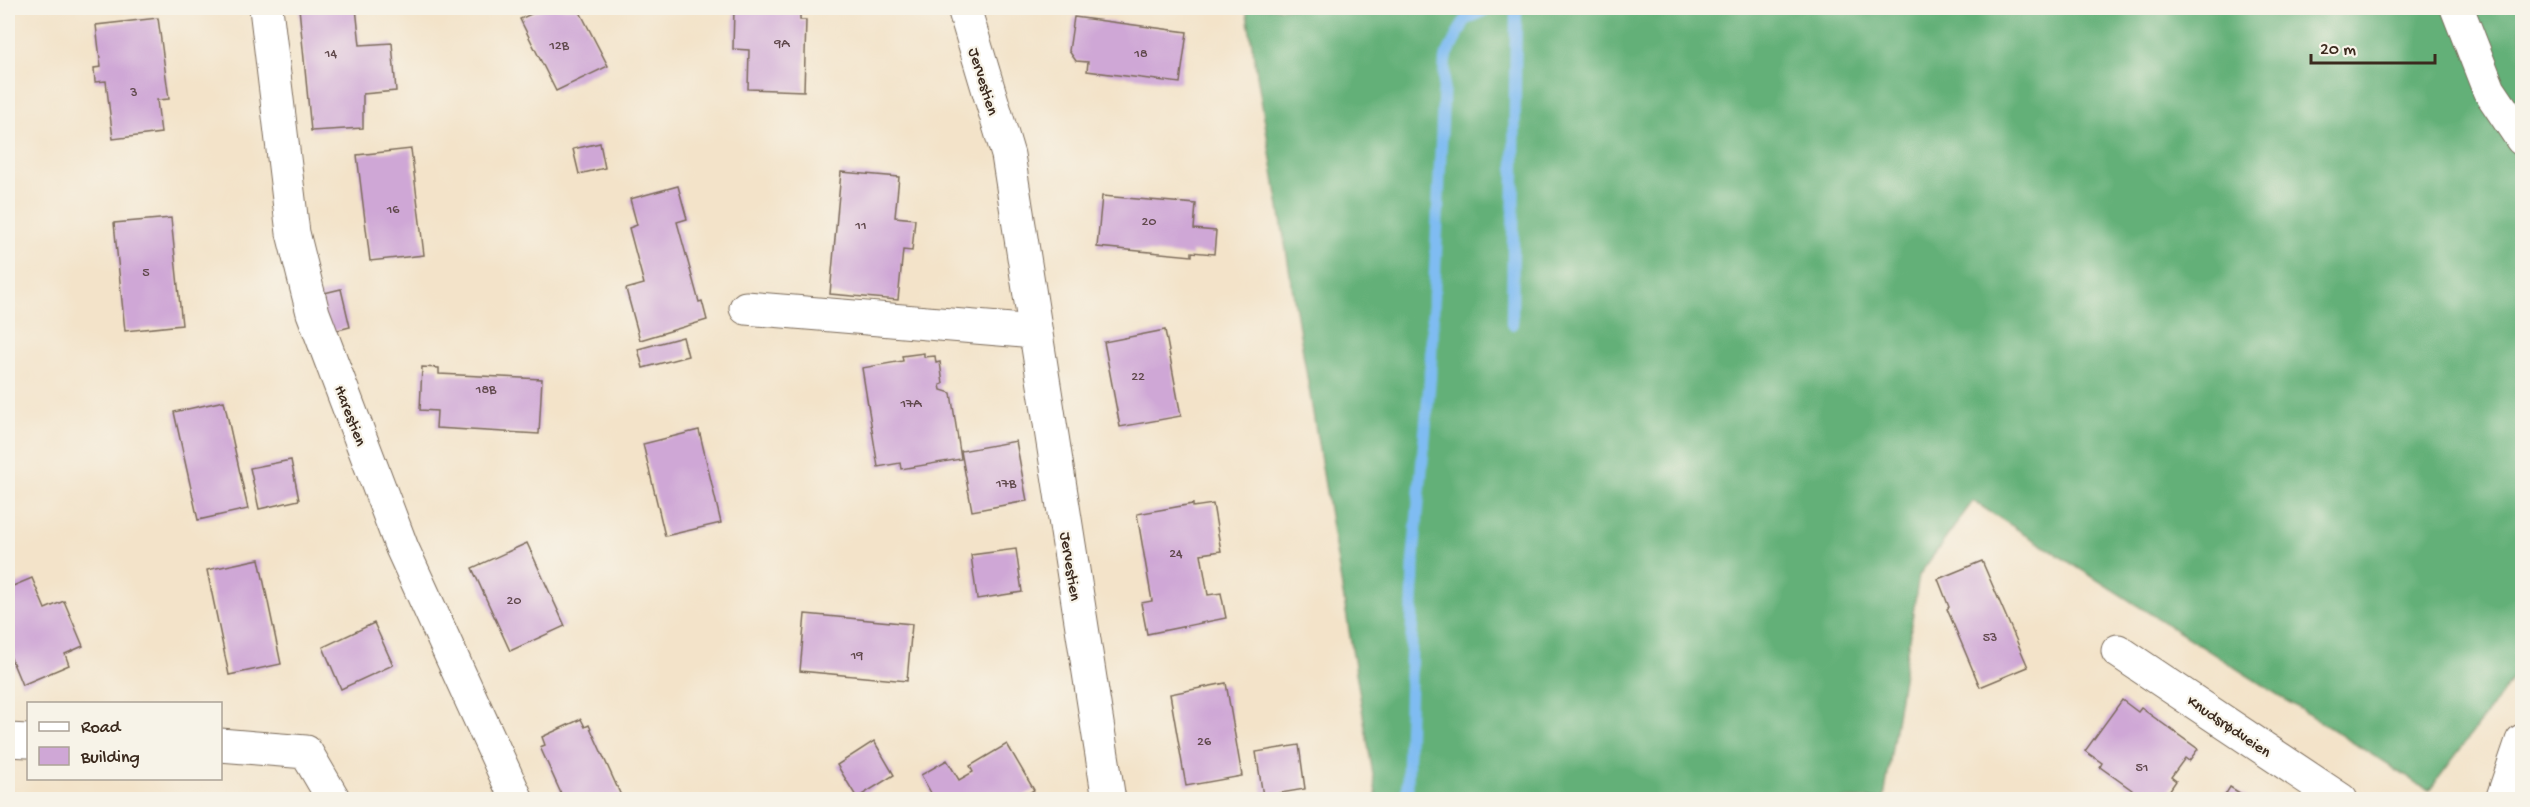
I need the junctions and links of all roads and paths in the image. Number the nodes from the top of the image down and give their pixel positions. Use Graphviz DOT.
graph roads {
  1 [pos="266,8"];
  2 [pos="964,8"];
  3 [pos="2457,8"];
  4 [pos="2523,139"];
  5 [pos="746,308"];
  6 [pos="1035,332"];
  7 [pos="2118,651"];
  8 [pos="8,740"];
  9 [pos="27,741"];
  10 [pos="2523,741"];
  11 [pos="222,745"];
  12 [pos="334,800"];
  13 [pos="517,800"];
  14 [pos="1109,800"];
  15 [pos="2341,800"];
  16 [pos="2502,800"];
  1 -- 13 [label="street, Harestien"];
  2 -- 6 [label="street, Jervestien"];
  3 -- 4 [label="street"];
  5 -- 6 [label="street"];
  6 -- 14 [label="street, Jervestien"];
  7 -- 15 [label="street, Knudsrødveien"];
  8 -- 9 [label="street"];
  10 -- 16 [label="street"];
  11 -- 12 [label="street"];
}
